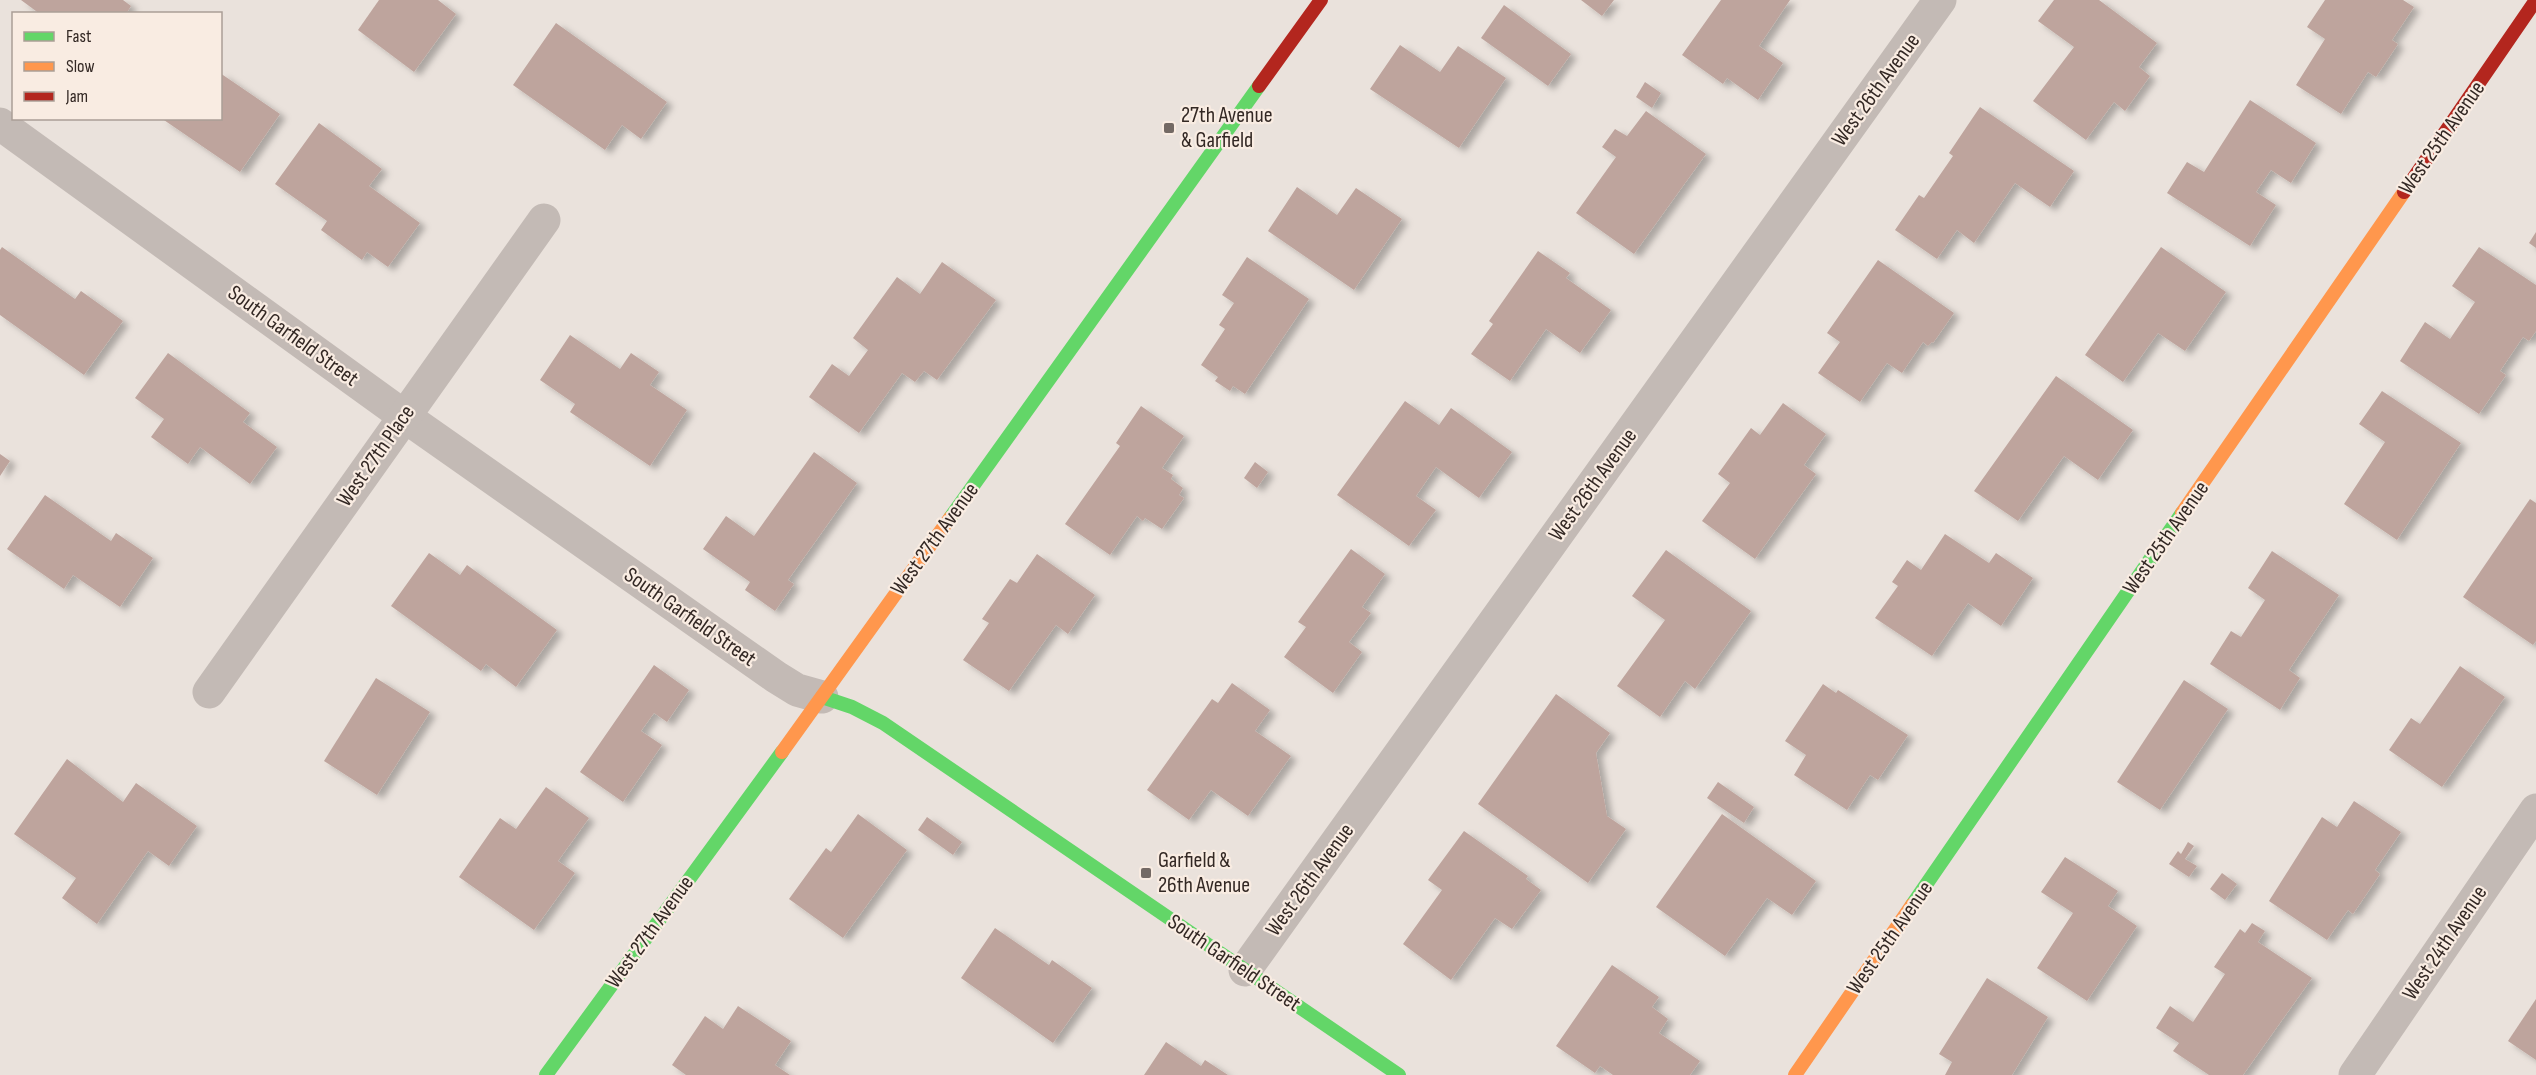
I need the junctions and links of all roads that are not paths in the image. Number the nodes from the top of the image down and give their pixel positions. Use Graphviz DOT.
graph roads {
  1 [pos="1321,0"];
  2 [pos="1940,0"];
  3 [pos="2536,0"];
  4 [pos="0,124"];
  5 [pos="544,220"];
  6 [pos="404,416"];
  7 [pos="209,692"];
  8 [pos="822,697"];
  9 [pos="2536,810"];
  10 [pos="1245,970"];
  11 [pos="2364,1072"];
  12 [pos="546,1075"];
  13 [pos="1399,1075"];
  14 [pos="1796,1075"];
  1 -- 8 [label="street, West 27th Avenue"];
  2 -- 10 [label="street, West 26th Avenue"];
  3 -- 14 [label="street, West 25th Avenue"];
  4 -- 6 [label="street, South Garfield Street"];
  5 -- 6 [label="street, West 27th Place"];
  6 -- 7 [label="street, West 27th Place"];
  6 -- 8 [label="street, South Garfield Street"];
  8 -- 10 [label="street, South Garfield Street"];
  8 -- 12 [label="street, West 27th Avenue"];
  9 -- 11 [label="street, West 24th Avenue"];
  10 -- 13 [label="street, South Garfield Street"];
}
